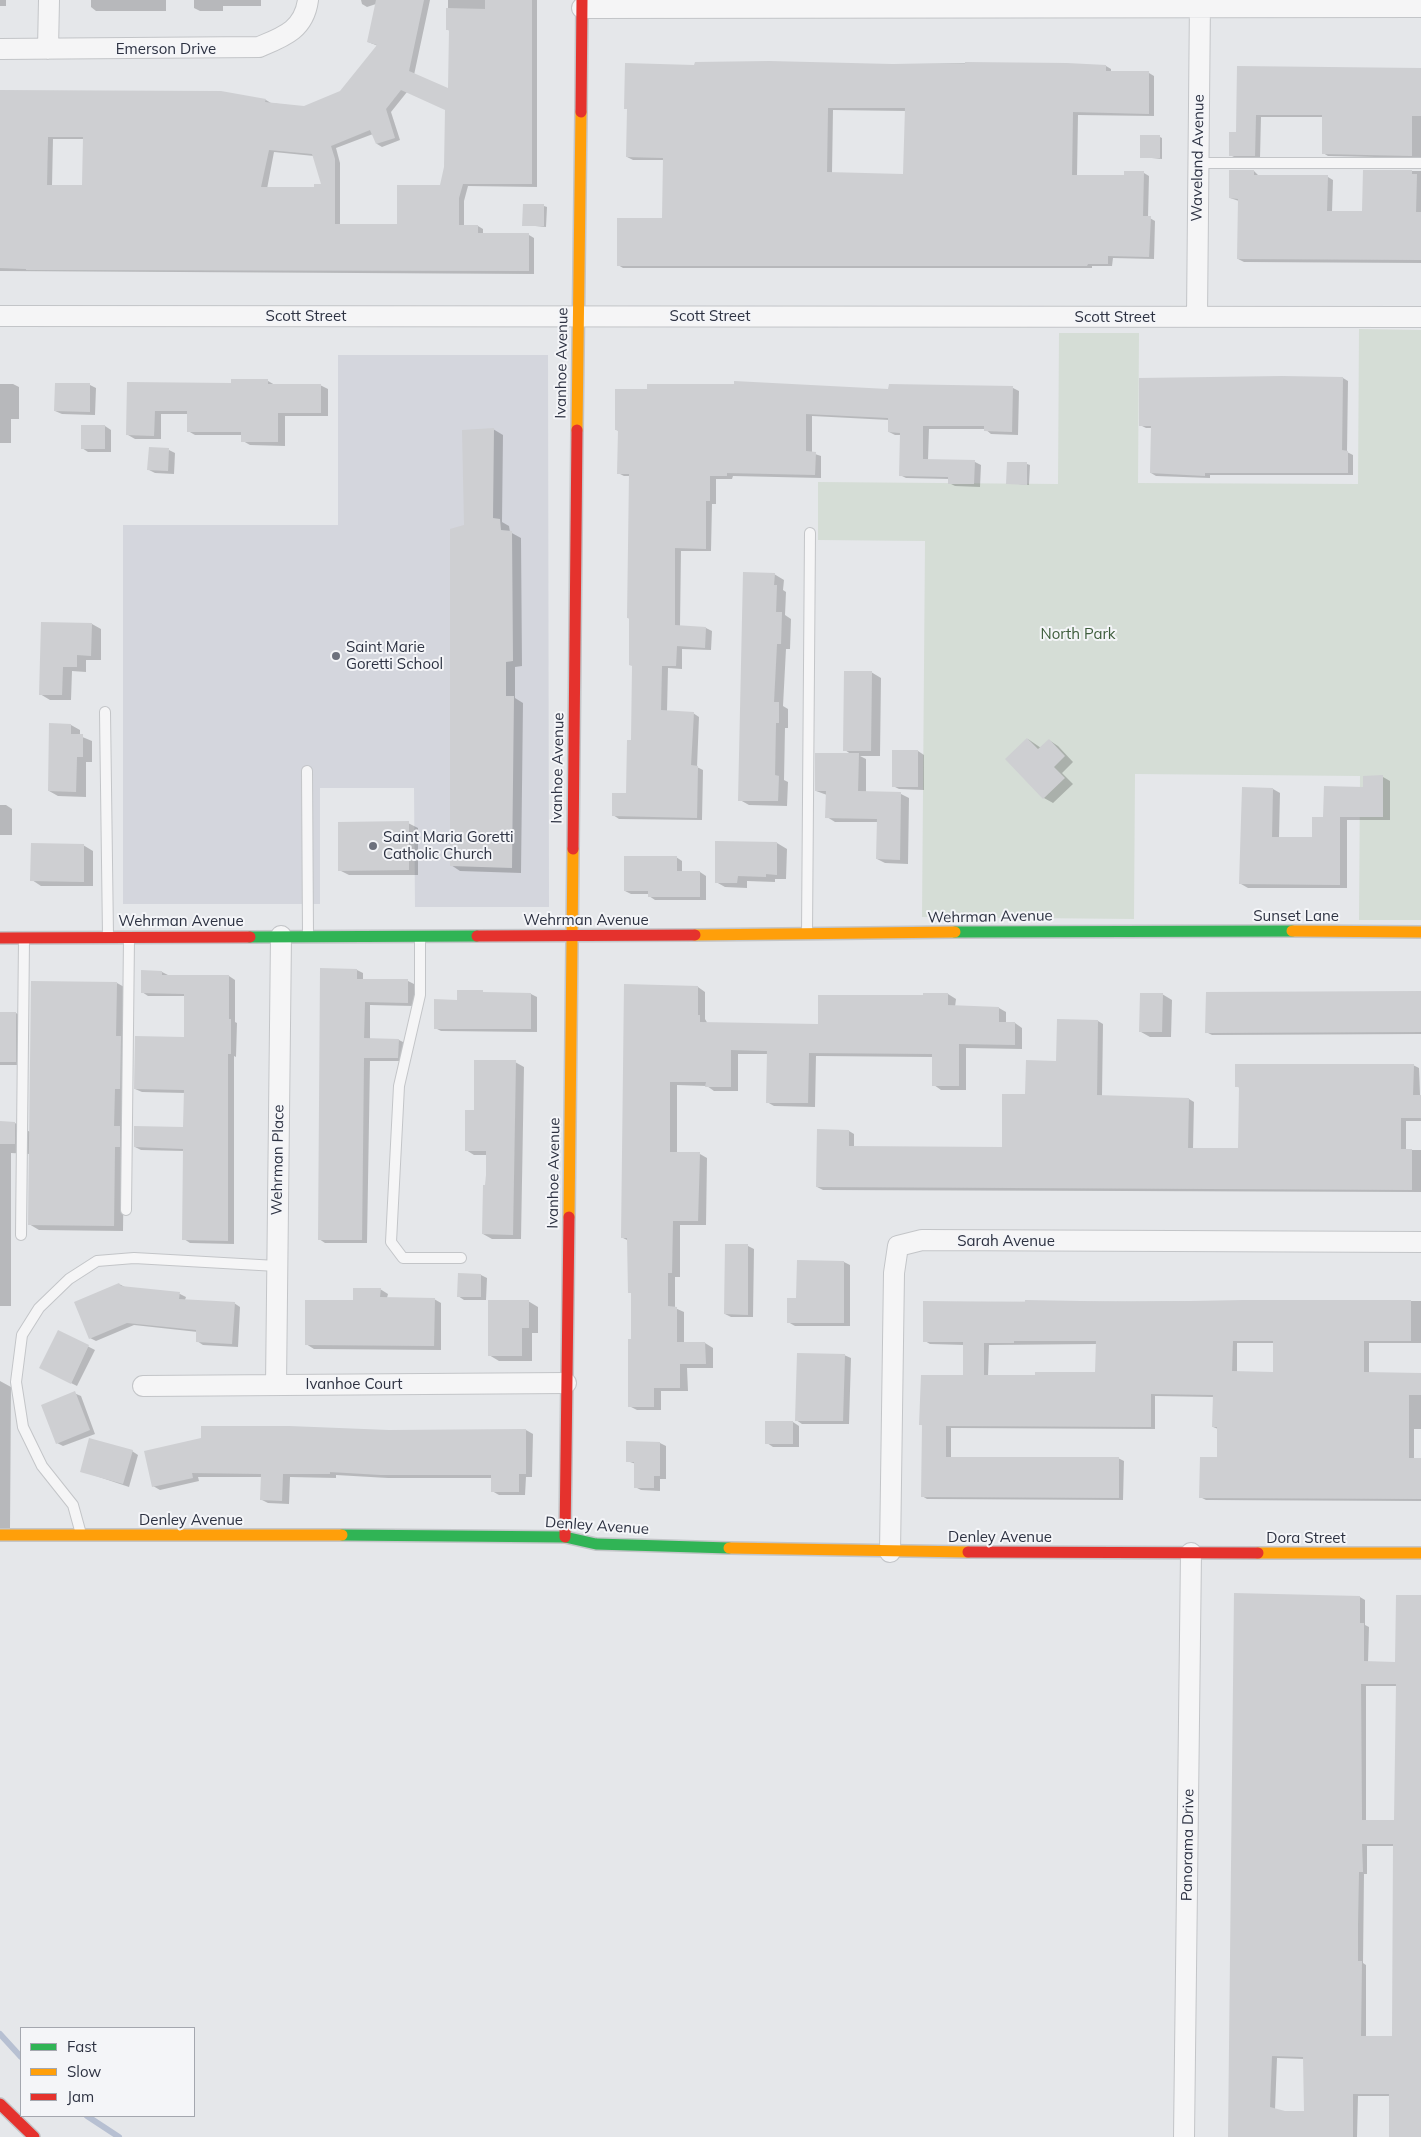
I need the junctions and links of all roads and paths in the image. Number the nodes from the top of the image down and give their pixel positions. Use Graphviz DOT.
graph roads {
  1 [pos="49,0"];
  2 [pos="308,0"];
  3 [pos="582,4"];
  4 [pos="1200,4"];
  5 [pos="1421,7"];
  6 [pos="0,49"];
  7 [pos="48,49"];
  8 [pos="1198,163"];
  9 [pos="1421,163"];
  10 [pos="0,316"];
  11 [pos="578,316"];
  12 [pos="1197,317"];
  13 [pos="1421,317"];
  14 [pos="810,533"];
  15 [pos="105,712"];
  16 [pos="307,771"];
  17 [pos="1171,930"];
  18 [pos="1421,932"];
  19 [pos="807,934"];
  20 [pos="420,935"];
  21 [pos="571,935"];
  22 [pos="281,936"];
  23 [pos="308,936"];
  24 [pos="108,937"];
  25 [pos="129,937"];
  26 [pos="0,938"];
  27 [pos="24,938"];
  28 [pos="126,1210"];
  29 [pos="21,1235"];
  30 [pos="1421,1242"];
  31 [pos="461,1258"];
  32 [pos="277,1266"];
  33 [pos="276,1384"];
  34 [pos="566,1384"];
  35 [pos="143,1386"];
  36 [pos="0,1535"];
  37 [pos="82,1535"];
  38 [pos="565,1537"];
  39 [pos="890,1552"];
  40 [pos="1192,1553"];
  41 [pos="1421,1553"];
  42 [pos="0,2104"];
  43 [pos="34,2137"];
  44 [pos="1184,2137"];
  1 -- 7 [label="street"];
  2 -- 7 [label="street, Emerson Drive"];
  3 -- 4 [label="street"];
  3 -- 11 [label="main road, Ivanhoe Avenue"];
  4 -- 5 [label="street"];
  4 -- 8 [label="street, Waveland Avenue"];
  6 -- 7 [label="street, Emerson Drive"];
  8 -- 9 [label="lane"];
  8 -- 12 [label="street, Waveland Avenue"];
  10 -- 11 [label="street, Scott Street"];
  11 -- 12 [label="street, Scott Street"];
  11 -- 21 [label="main road, Ivanhoe Avenue"];
  12 -- 13 [label="street, Scott Street"];
  14 -- 19 [label="lane"];
  15 -- 24 [label="lane"];
  16 -- 23 [label="lane"];
  17 -- 18 [label="main road, Sunset Lane"];
  17 -- 19 [label="main road, Wehrman Avenue"];
  19 -- 21 [label="main road, Wehrman Avenue"];
  20 -- 21 [label="main road, Wehrman Avenue"];
  20 -- 23 [label="main road, Wehrman Avenue"];
  20 -- 31 [label="lane"];
  21 -- 34 [label="main road, Ivanhoe Avenue"];
  22 -- 23 [label="main road, Wehrman Avenue"];
  22 -- 25 [label="main road, Wehrman Avenue"];
  22 -- 32 [label="street, Wehrman Place"];
  24 -- 25 [label="main road, Wehrman Avenue"];
  24 -- 27 [label="main road, Wehrman Avenue"];
  25 -- 28 [label="lane"];
  26 -- 27 [label="main road, Wehrman Avenue"];
  27 -- 29 [label="lane"];
  30 -- 39 [label="street, Sarah Avenue"];
  32 -- 33 [label="street, Wehrman Place"];
  32 -- 37 [label="lane"];
  33 -- 34 [label="street, Ivanhoe Court"];
  33 -- 35 [label="street, Ivanhoe Court"];
  34 -- 38 [label="main road, Ivanhoe Avenue"];
  36 -- 37 [label="main road, Denley Avenue"];
  37 -- 38 [label="main road, Denley Avenue"];
  38 -- 39 [label="main road, Denley Avenue"];
  39 -- 40 [label="main road, Denley Avenue"];
  40 -- 41 [label="main road, Dora Street"];
  40 -- 44 [label="street, Panorama Drive"];
  42 -- 43 [label="main road"];
}
